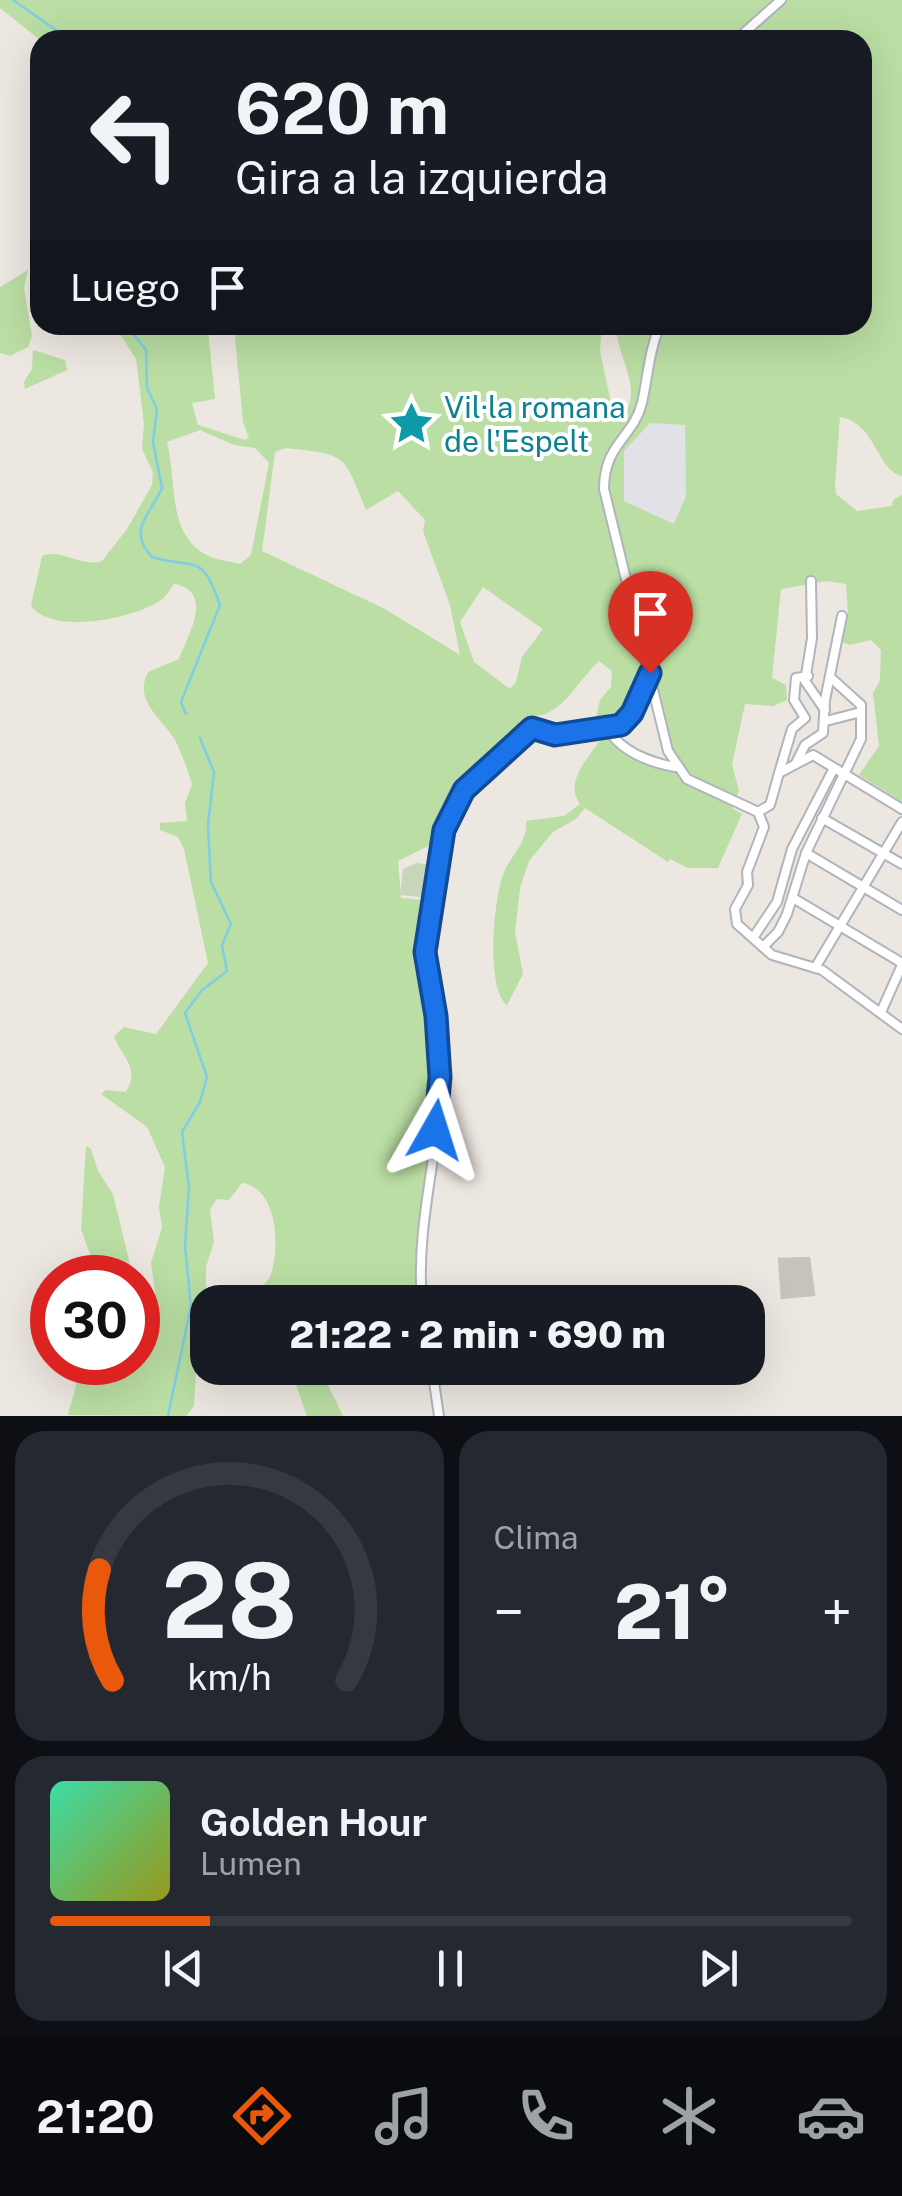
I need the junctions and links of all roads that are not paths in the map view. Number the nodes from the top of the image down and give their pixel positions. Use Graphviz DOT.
graph roads {
  1 [pos="781,0"];
  2 [pos="747,30"];
  3 [pos="656,335"];
  4 [pos="811,582"];
  5 [pos="842,616"];
  6 [pos="650,673"];
  7 [pos="808,676"];
  8 [pos="830,677"];
  9 [pos="825,710"];
  10 [pos="861,712"];
  11 [pos="826,721"];
  12 [pos="608,728"];
  13 [pos="796,763"];
  14 [pos="676,767"];
  15 [pos="834,768"];
  16 [pos="779,773"];
  17 [pos="844,775"];
  18 [pos="902,809"];
  19 [pos="758,812"];
  20 [pos="822,818"];
  21 [pos="902,822"];
  22 [pos="884,852"];
  23 [pos="806,853"];
  24 [pos="902,864"];
  25 [pos="863,888"];
  26 [pos="792,898"];
  27 [pos="902,910"];
  28 [pos="839,927"];
  29 [pos="754,938"];
  30 [pos="763,947"];
  31 [pos="902,964"];
  32 [pos="816,968"];
  33 [pos="881,1012"];
  34 [pos="902,1029"];
  35 [pos="421,1285"];
  36 [pos="434,1385"];
  37 [pos="439,1416"];
  1 -- 2 [label="street"];
  3 -- 6 [label="street"];
  4 -- 7 [label="street"];
  5 -- 8 [label="street"];
  6 -- 12 [label="street"];
  6 -- 14 [label="street"];
  7 -- 9 [label="street"];
  7 -- 16 [label="street"];
  8 -- 9 [label="street"];
  8 -- 10 [label="street"];
  9 -- 11 [label="street"];
  10 -- 11 [label="street"];
  10 -- 17 [label="street"];
  11 -- 13 [label="street"];
  12 -- 14 [label="street"];
  12 -- 35 [label="street"];
  13 -- 15 [label="street"];
  13 -- 16 [label="street"];
  14 -- 19 [label="street"];
  15 -- 17 [label="street"];
  15 -- 29 [label="street"];
  16 -- 19 [label="street"];
  17 -- 18 [label="street"];
  17 -- 20 [label="street"];
  19 -- 29 [label="street"];
  20 -- 22 [label="street"];
  20 -- 23 [label="street"];
  21 -- 22 [label="street"];
  22 -- 24 [label="street"];
  22 -- 25 [label="street"];
  23 -- 25 [label="street"];
  23 -- 26 [label="street"];
  25 -- 27 [label="street"];
  25 -- 28 [label="street"];
  26 -- 28 [label="street"];
  26 -- 30 [label="street"];
  28 -- 31 [label="street"];
  28 -- 32 [label="street"];
  29 -- 30 [label="street"];
  30 -- 32 [label="street"];
  31 -- 33 [label="street"];
  32 -- 33 [label="street"];
  33 -- 34 [label="street"];
  36 -- 37 [label="street"];
}
